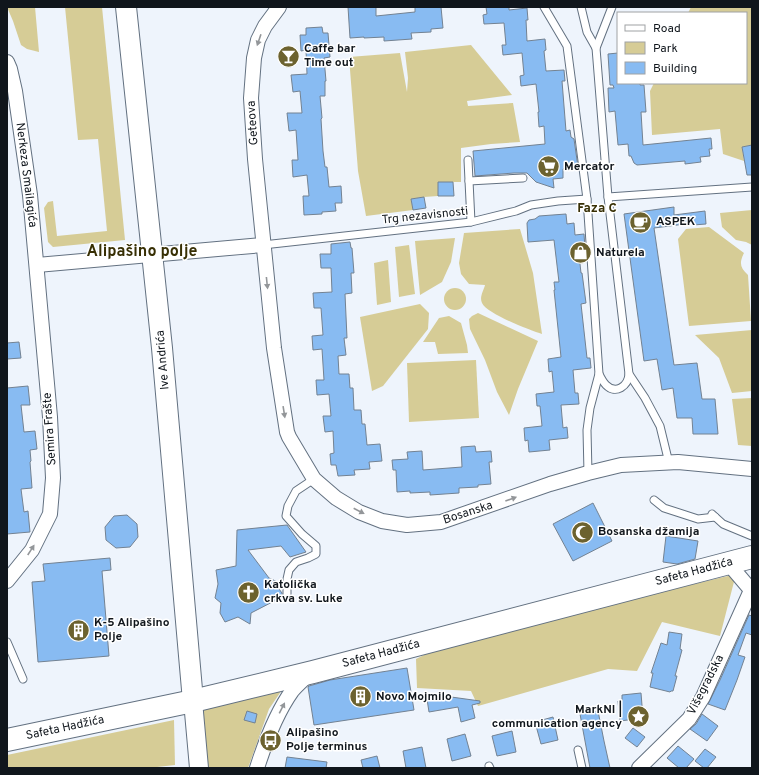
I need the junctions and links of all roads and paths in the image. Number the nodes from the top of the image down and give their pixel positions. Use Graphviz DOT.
graph roads {
  1 [pos="126,7"];
  2 [pos="279,7"];
  3 [pos="544,7"];
  4 [pos="581,7"];
  5 [pos="612,7"];
  6 [pos="596,48"];
  7 [pos="8,66"];
  8 [pos="468,160"];
  9 [pos="523,178"];
  10 [pos="469,181"];
  11 [pos="752,187"];
  12 [pos="608,197"];
  13 [pos="587,198"];
  14 [pos="471,222"];
  15 [pos="263,245"];
  16 [pos="152,254"];
  17 [pos="37,265"];
  18 [pos="599,374"];
  19 [pos="629,374"];
  20 [pos="669,463"];
  21 [pos="752,469"];
  22 [pos="588,473"];
  23 [pos="314,478"];
  24 [pos="654,500"];
  25 [pos="752,536"];
  26 [pos="752,557"];
  27 [pos="728,563"];
  28 [pos="7,581"];
  29 [pos="752,589"];
  30 [pos="287,598"];
  31 [pos="7,642"];
  32 [pos="313,672"];
  33 [pos="22,679"];
  34 [pos="193,707"];
  35 [pos="7,740"];
  36 [pos="578,750"];
  37 [pos="199,768"];
  38 [pos="257,768"];
  39 [pos="582,768"];
  40 [pos="639,768"];
  1 -- 16 [label="main road, Ive Andrića"];
  2 -- 15 [label="street, Geteova, one-way"];
  3 -- 13 [label="lane"];
  4 -- 6 [label="lane"];
  5 -- 6 [label="lane"];
  6 -- 12 [label="lane"];
  7 -- 17 [label="street, Nerkeza Smailagića"];
  8 -- 10 [label="lane"];
  9 -- 10 [label="lane"];
  10 -- 14 [label="lane"];
  11 -- 12 [label="lane"];
  12 -- 19 [label="lane"];
  13 -- 14 [label="lane, Trg nezavisnosti"];
  13 -- 18 [label="lane"];
  14 -- 15 [label="lane, Trg nezavisnosti"];
  15 -- 16 [label="street"];
  15 -- 23 [label="street, Bosanska, one-way"];
  16 -- 17 [label="street"];
  16 -- 34 [label="main road, Ive Andrića"];
  28 -- 17 [label="street, Semira Frašte, one-way"];
  18 -- 19 [label="lane"];
  18 -- 22 [label="lane"];
  19 -- 20 [label="lane"];
  20 -- 21 [label="street, Bosanska"];
  20 -- 22 [label="street, Bosanska"];
  23 -- 22 [label="street, Bosanska, one-way"];
  23 -- 30 [label="lane"];
  24 -- 25 [label="lane"];
  26 -- 27 [label="main road, Safeta Hadžića"];
  27 -- 29 [label="street"];
  27 -- 32 [label="main road, Safeta Hadžića"];
  29 -- 40 [label="street, Višegradska"];
  31 -- 33 [label="lane"];
  32 -- 34 [label="main road, Safeta Hadžića"];
  38 -- 32 [label="street, one-way"];
  34 -- 35 [label="main road, Safeta Hadžića"];
  34 -- 37 [label="street"];
  36 -- 39 [label="lane"];
}
